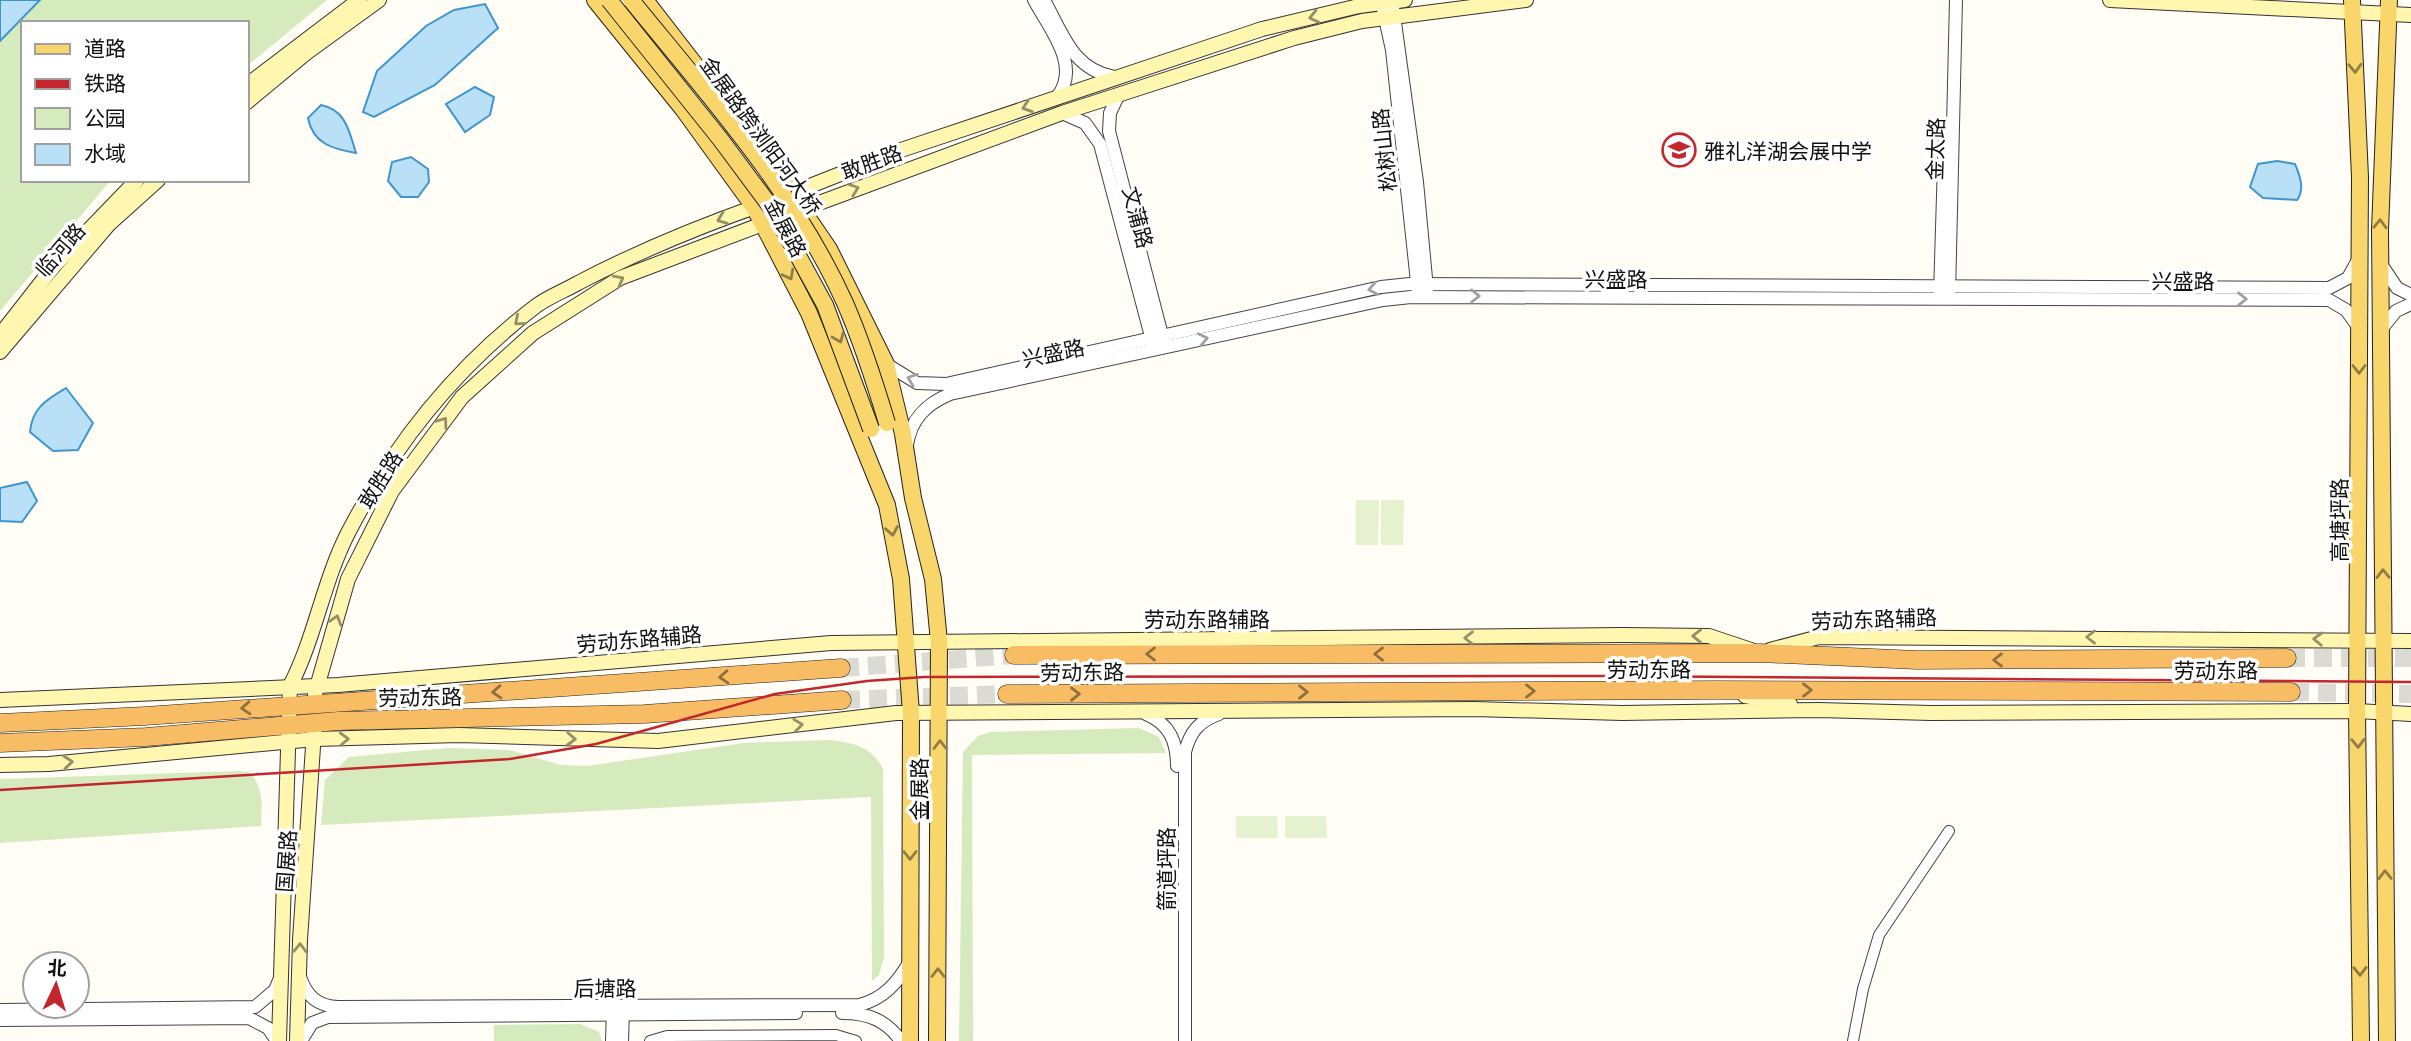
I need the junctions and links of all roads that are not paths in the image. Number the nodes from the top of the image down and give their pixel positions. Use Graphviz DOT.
graph roads {
  1 [pos="359,0"];
  2 [pos="380,0"];
  3 [pos="595,0"];
  4 [pos="609,0"];
  5 [pos="631,0"];
  6 [pos="645,0"];
  7 [pos="1034,0"];
  8 [pos="1044,0"];
  9 [pos="1526,0"];
  10 [pos="1948,0"];
  11 [pos="1956,0"];
  12 [pos="2110,0"];
  13 [pos="1390,1"];
  14 [pos="2352,6"];
  15 [pos="2389,7"];
  16 [pos="2411,15"];
  17 [pos="1390,18"];
  18 [pos="1114,77"];
  19 [pos="248,84"];
  20 [pos="1118,96"];
  21 [pos="1057,97"];
  22 [pos="248,101"];
  23 [pos="1062,113"];
  24 [pos="134,182"];
  25 [pos="156,182"];
  26 [pos="793,193"];
  27 [pos="754,207"];
  28 [pos="802,209"];
  29 [pos="762,225"];
  30 [pos="2358,260"];
  31 [pos="2380,261"];
  32 [pos="1422,290"];
  33 [pos="1944,293"];
  34 [pos="2411,295"];
  35 [pos="2411,304"];
  36 [pos="2359,328"];
  37 [pos="2380,331"];
  38 [pos="0,335"];
  39 [pos="1158,343"];
  40 [pos="0,352"];
  41 [pos="886,364"];
  42 [pos="887,423"];
  43 [pos="871,429"];
  44 [pos="905,452"];
  45 [pos="913,498"];
  46 [pos="887,505"];
  47 [pos="2358,641"];
  48 [pos="2384,641"];
  49 [pos="2411,641"];
  50 [pos="906,642"];
  51 [pos="939,642"];
  52 [pos="1760,653"];
  53 [pos="1014,655"];
  54 [pos="2287,658"];
  55 [pos="841,668"];
  56 [pos="316,685"];
  57 [pos="290,686"];
  58 [pos="1716,690"];
  59 [pos="2291,692"];
  60 [pos="1007,694"];
  61 [pos="0,700"];
  62 [pos="842,700"];
  63 [pos="314,704"];
  64 [pos="291,705"];
  65 [pos="1818,710"];
  66 [pos="2357,711"];
  67 [pos="911,713"];
  68 [pos="940,713"];
  69 [pos="2384,713"];
  70 [pos="1146,714"];
  71 [pos="1219,714"];
  72 [pos="2411,714"];
  73 [pos="0,723"];
  74 [pos="314,731"];
  75 [pos="288,733"];
  76 [pos="0,743"];
  77 [pos="2,765"];
  78 [pos="1949,831"];
  79 [pos="910,961"];
  80 [pos="299,973"];
  81 [pos="281,974"];
  82 [pos="0,1010"];
  83 [pos="618,1010"];
  84 [pos="0,1020"];
  85 [pos="278,1041"];
  86 [pos="299,1041"];
  87 [pos="612,1041"];
  88 [pos="622,1041"];
  89 [pos="650,1041"];
  90 [pos="856,1041"];
  91 [pos="901,1041"];
  92 [pos="910,1041"];
  93 [pos="937,1041"];
  94 [pos="1177,1041"];
  95 [pos="1185,1041"];
  96 [pos="1853,1041"];
  97 [pos="2361,1041"];
  98 [pos="2386,1041"];
  1 -- 19 [label="main road"];
  2 -- 22 [label="main road"];
  3 -- 27 [label="main road, 金展路"];
  4 -- 43 [label="main road, 金展路跨浏阳河大桥, one-way, bridge"];
  5 -- 42 [label="main road, 金展路跨浏阳河大桥, bridge"];
  6 -- 26 [label="main road, 金展路"];
  7 -- 21 [label="street"];
  8 -- 18 [label="street"];
  9 -- 17 [label="main road, 敢胜路"];
  10 -- 33 [label="street, 金太路"];
  11 -- 33 [label="street, 金太路"];
  12 -- 14 [label="main road"];
  13 -- 17 [label="street, 松树山路"];
  13 -- 18 [label="main road, 敢胜路, one-way"];
  14 -- 15 [label="main road"];
  14 -- 30 [label="main road, 高塘坪路, one-way"];
  15 -- 16 [label="main road"];
  31 -- 15 [label="main road, 高塘坪路, one-way"];
  17 -- 20 [label="main road, 敢胜路"];
  17 -- 32 [label="street, 松树山路"];
  18 -- 21 [label="main road, 敢胜路"];
  20 -- 23 [label="main road, 敢胜路"];
  20 -- 39 [label="street, 文蒲路"];
  21 -- 26 [label="main road, 敢胜路, one-way"];
  28 -- 23 [label="main road, 敢胜路, one-way"];
  23 -- 39 [label="street, 文蒲路"];
  24 -- 38 [label="main road, 临河路"];
  25 -- 40 [label="main road, 临河路"];
  26 -- 27 [label="main road, 敢胜路"];
  26 -- 28 [label="main road, 金展路"];
  27 -- 29 [label="main road, 金展路"];
  27 -- 57 [label="main road, 敢胜路, one-way"];
  28 -- 29 [label="main road, 敢胜路"];
  28 -- 41 [label="main road, 金展路"];
  29 -- 46 [label="main road, 金展路, one-way"];
  56 -- 29 [label="main road, 敢胜路, one-way"];
  30 -- 33 [label="street, 兴盛路"];
  30 -- 36 [label="main road, 高塘坪路"];
  31 -- 34 [label="street"];
  31 -- 37 [label="main road, 高塘坪路"];
  32 -- 33 [label="street, 兴盛路"];
  32 -- 39 [label="street, 兴盛路"];
  33 -- 36 [label="street, 兴盛路, one-way"];
  35 -- 37 [label="street"];
  36 -- 47 [label="main road, 高塘坪路, one-way"];
  48 -- 37 [label="main road, 高塘坪路, one-way"];
  39 -- 41 [label="street, 兴盛路, one-way"];
  39 -- 44 [label="street, 兴盛路"];
  41 -- 44 [label="main road, 金展路"];
  42 -- 45 [label="main road, 金展路"];
  43 -- 46 [label="main road, 金展路"];
  44 -- 45 [label="main road, 金展路"];
  45 -- 51 [label="main road, 金展路"];
  46 -- 50 [label="main road, 金展路, one-way"];
  47 -- 48 [label="main road, 劳动东路辅路"];
  47 -- 52 [label="main road, 劳动东路辅路, one-way"];
  47 -- 66 [label="main road, 高塘坪路"];
  48 -- 49 [label="main road, 劳动东路辅路"];
  48 -- 69 [label="main road, 高塘坪路"];
  50 -- 51 [label="main road, 劳动东路辅路"];
  50 -- 56 [label="main road, 劳动东路辅路"];
  50 -- 67 [label="main road, 金展路"];
  52 -- 51 [label="main road, 劳动东路辅路, one-way"];
  51 -- 68 [label="main road, 金展路"];
  52 -- 53 [label="highway, 劳动东路, one-way"];
  54 -- 52 [label="highway, 劳动东路, one-way"];
  55 -- 63 [label="highway, 劳动东路, one-way"];
  56 -- 57 [label="main road, 劳动东路辅路"];
  56 -- 63 [label="main road, 国展路"];
  57 -- 61 [label="main road, 劳动东路辅路"];
  57 -- 64 [label="main road, 国展路"];
  58 -- 59 [label="highway, 劳动东路, one-way"];
  60 -- 58 [label="highway, 劳动东路, one-way"];
  58 -- 65 [label="main road"];
  62 -- 74 [label="highway, 劳动东路"];
  63 -- 64 [label="highway, 劳动东路"];
  63 -- 74 [label="main road, 国展路"];
  64 -- 73 [label="highway, 劳动东路, one-way"];
  64 -- 75 [label="main road, 国展路"];
  65 -- 66 [label="main road"];
  65 -- 71 [label="main road"];
  66 -- 69 [label="main road"];
  66 -- 97 [label="main road, 高塘坪路, one-way"];
  67 -- 68 [label="main road"];
  74 -- 67 [label="main road, one-way"];
  67 -- 79 [label="main road, 金展路, one-way"];
  68 -- 70 [label="main road"];
  93 -- 68 [label="main road, 金展路, one-way"];
  69 -- 72 [label="main road"];
  98 -- 69 [label="main road, 高塘坪路, one-way"];
  70 -- 71 [label="main road"];
  70 -- 94 [label="street, 箭道坪路"];
  71 -- 95 [label="street, 箭道坪路"];
  74 -- 75 [label="highway, 劳动东路"];
  80 -- 74 [label="main road, 国展路, one-way"];
  75 -- 76 [label="highway, 劳动东路"];
  77 -- 75 [label="main road, one-way"];
  75 -- 81 [label="main road, 国展路"];
  78 -- 96 [label="street"];
  79 -- 83 [label="street, 后塘路"];
  79 -- 92 [label="main road, 金展路"];
  80 -- 83 [label="street, 后塘路"];
  80 -- 86 [label="main road, 国展路"];
  81 -- 82 [label="street"];
  81 -- 85 [label="main road, 国展路"];
  83 -- 86 [label="street, 后塘路"];
  83 -- 87 [label="street"];
  83 -- 88 [label="street"];
  83 -- 91 [label="street, 后塘路"];
  84 -- 85 [label="street"];
  89 -- 90 [label="street"];
}
